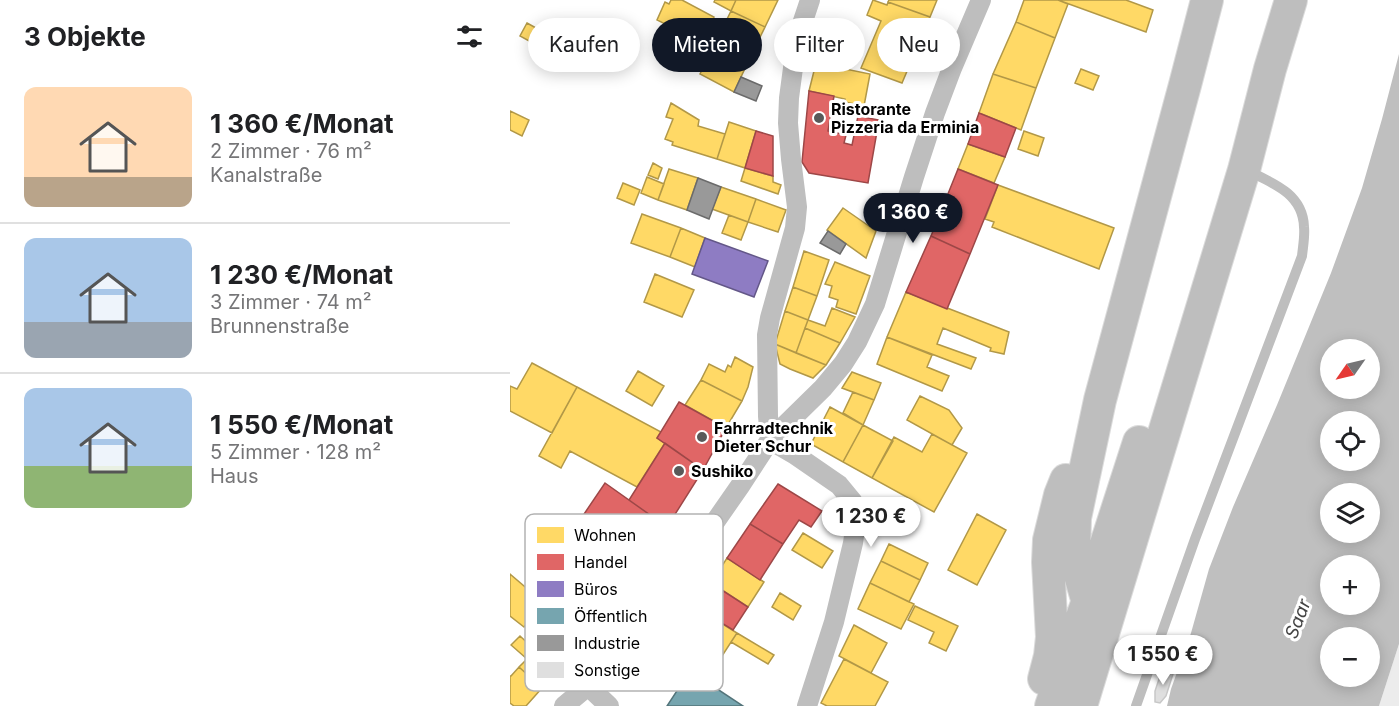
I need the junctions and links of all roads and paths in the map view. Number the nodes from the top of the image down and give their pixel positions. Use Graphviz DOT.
graph roads {
  1 [pos="810,0"];
  2 [pos="981,0"];
  3 [pos="1207,0"];
  4 [pos="1291,0"];
  5 [pos="1270,69"];
  6 [pos="1244,170"];
  7 [pos="1100,400"];
  8 [pos="770,440"];
  9 [pos="721,514"];
  10 [pos="1087,603"];
  11 [pos="582,691"];
  12 [pos="593,691"];
  13 [pos="1082,705"];
  14 [pos="564,706"];
  15 [pos="609,706"];
  16 [pos="807,706"];
  17 [pos="1037,706"];
  18 [pos="1051,706"];
  19 [pos="1136,706"];
  1 -- 8 [label="street"];
  2 -- 8 [label="street"];
  3 -- 7 [label="main road"];
  4 -- 5 [label="main road"];
  5 -- 6 [label="main road"];
  5 -- 10 [label="main road"];
  6 -- 13 [label="main road"];
  6 -- 19 [label="lane"];
  7 -- 10 [label="main road"];
  7 -- 17 [label="main road"];
  8 -- 9 [label="street"];
  8 -- 16 [label="street"];
  10 -- 13 [label="main road"];
  10 -- 18 [label="main road"];
  11 -- 14 [label="street"];
  12 -- 15 [label="street"];
}
